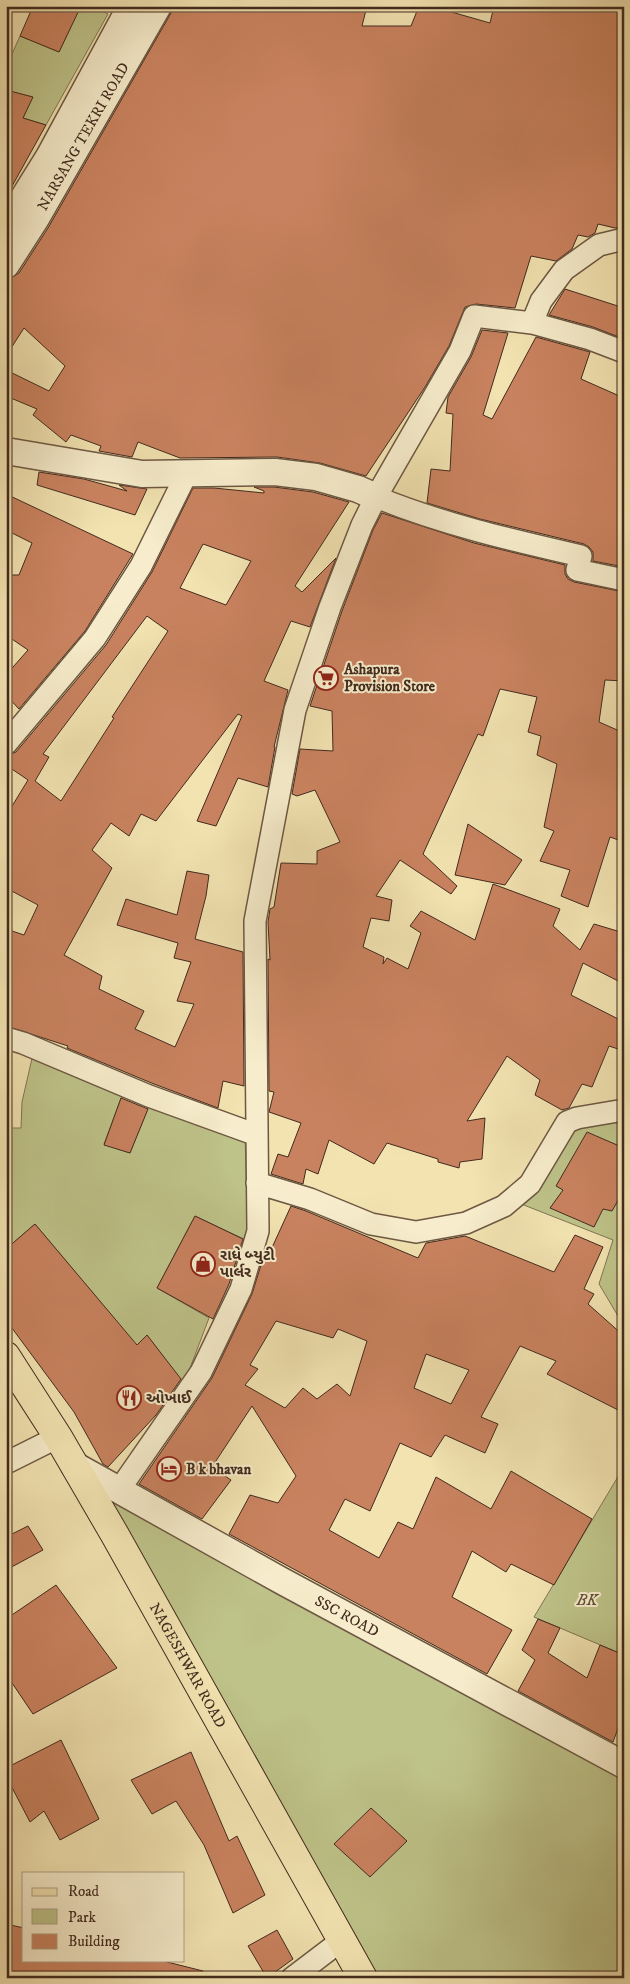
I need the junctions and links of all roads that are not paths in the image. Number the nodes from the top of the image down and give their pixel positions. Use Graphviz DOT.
graph roads {
  1 [pos="131,6"];
  2 [pos="158,6"];
  3 [pos="6,226"];
  4 [pos="624,239"];
  5 [pos="6,264"];
  6 [pos="532,323"];
  7 [pos="624,352"];
  8 [pos="6,451"];
  9 [pos="187,473"];
  10 [pos="376,496"];
  11 [pos="624,580"];
  12 [pos="6,744"];
  13 [pos="6,1038"];
  14 [pos="624,1110"];
  15 [pos="257,1135"];
  16 [pos="257,1183"];
  17 [pos="6,1356"];
  18 [pos="58,1437"];
  19 [pos="6,1463"];
  20 [pos="74,1465"];
  21 [pos="119,1490"];
  22 [pos="624,1765"];
  23 [pos="342,1940"];
  24 [pos="292,1978"];
  25 [pos="363,1978"];
  1 -- 3 [label="street, NARSANG TEKRI ROAD"];
  2 -- 5 [label="street, NARSANG TEKRI ROAD"];
  4 -- 6 [label="street"];
  6 -- 7 [label="street"];
  6 -- 10 [label="street"];
  8 -- 9 [label="street"];
  9 -- 10 [label="street"];
  9 -- 12 [label="street"];
  10 -- 11 [label="street"];
  10 -- 15 [label="street"];
  13 -- 15 [label="street"];
  14 -- 16 [label="street"];
  15 -- 16 [label="street"];
  16 -- 21 [label="street"];
  17 -- 18 [label="main road, NAGESHWAR ROAD"];
  18 -- 19 [label="street"];
  18 -- 20 [label="main road, NAGESHWAR ROAD"];
  20 -- 21 [label="street, SSC ROAD"];
  20 -- 23 [label="main road, NAGESHWAR ROAD"];
  21 -- 22 [label="street, SSC ROAD"];
  23 -- 24 [label="street"];
  23 -- 25 [label="main road, NAGESHWAR ROAD"];
}
